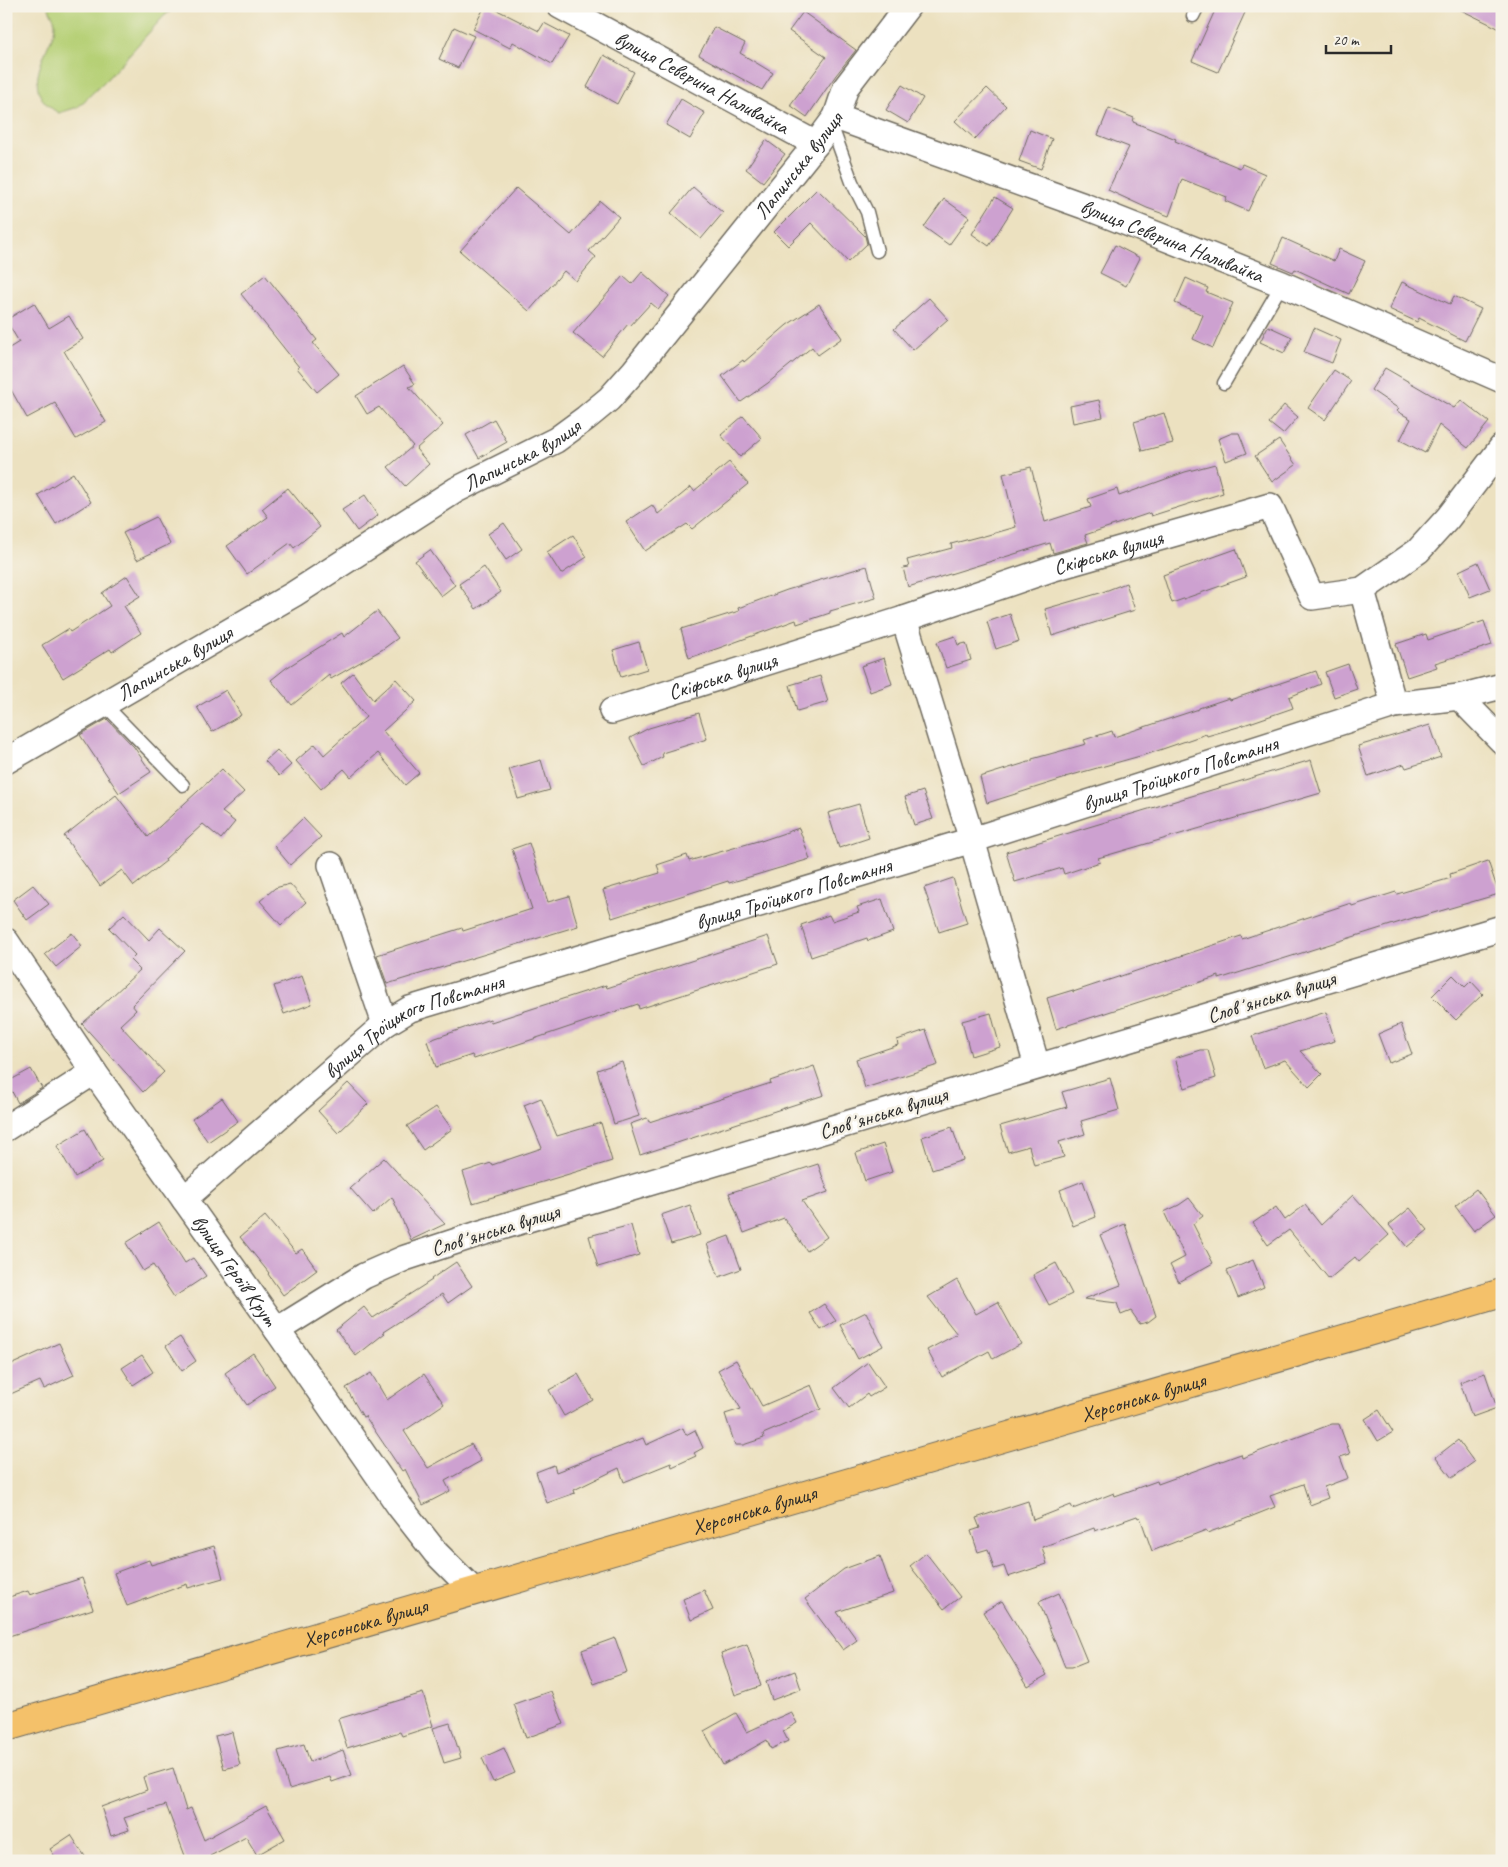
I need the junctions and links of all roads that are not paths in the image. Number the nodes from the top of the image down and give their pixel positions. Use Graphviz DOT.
graph roads {
  1 [pos="560,6"];
  2 [pos="908,6"];
  3 [pos="833,121"];
  4 [pos="816,144"];
  5 [pos="877,251"];
  6 [pos="1282,284"];
  7 [pos="1502,380"];
  8 [pos="1224,383"];
  9 [pos="1502,447"];
  10 [pos="1362,590"];
  11 [pos="904,619"];
  12 [pos="1502,686"];
  13 [pos="1459,697"];
  14 [pos="104,704"];
  15 [pos="1394,705"];
  16 [pos="612,711"];
  17 [pos="1502,741"];
  18 [pos="6,761"];
  19 [pos="183,786"];
  20 [pos="972,840"];
  21 [pos="331,865"];
  22 [pos="1502,928"];
  23 [pos="6,941"];
  24 [pos="385,1024"];
  25 [pos="1037,1066"];
  26 [pos="94,1072"];
  27 [pos="6,1128"];
  28 [pos="184,1199"];
  29 [pos="1502,1293"];
  30 [pos="277,1330"];
  31 [pos="474,1591"];
  32 [pos="6,1728"];
  1 -- 4 [label="street, вулиця Северина Наливайка"];
  2 -- 3 [label="street, Лапинська вулиця"];
  3 -- 4 [label="street, Лапинська вулиця"];
  3 -- 5 [label="lane"];
  3 -- 6 [label="street, вулиця Северина Наливайка"];
  4 -- 14 [label="street, Лапинська вулиця"];
  6 -- 7 [label="street, вулиця Северина Наливайка"];
  6 -- 8 [label="lane"];
  9 -- 10 [label="street, Скіфська вулиця"];
  10 -- 11 [label="street, Скіфська вулиця"];
  10 -- 15 [label="street"];
  11 -- 16 [label="street, Скіфська вулиця"];
  11 -- 20 [label="street"];
  12 -- 13 [label="street, вулиця Троїцького Повстання"];
  13 -- 15 [label="street, вулиця Троїцького Повстання"];
  13 -- 17 [label="street"];
  14 -- 18 [label="street, Лапинська вулиця"];
  14 -- 19 [label="lane"];
  15 -- 20 [label="street, вулиця Троїцького Повстання"];
  20 -- 24 [label="street, вулиця Троїцького Повстання"];
  20 -- 25 [label="street"];
  21 -- 24 [label="street"];
  22 -- 25 [label="street, Словʼянська вулиця"];
  23 -- 26 [label="street, вулиця Героїв Крут"];
  24 -- 28 [label="street, вулиця Троїцького Повстання"];
  25 -- 30 [label="street, Словʼянська вулиця"];
  26 -- 27 [label="street"];
  26 -- 28 [label="street, вулиця Героїв Крут"];
  28 -- 30 [label="street, вулиця Героїв Крут"];
  29 -- 31 [label="main road, Херсонська вулиця"];
  30 -- 31 [label="street, вулиця Героїв Крут"];
  31 -- 32 [label="main road, Херсонська вулиця"];
}
